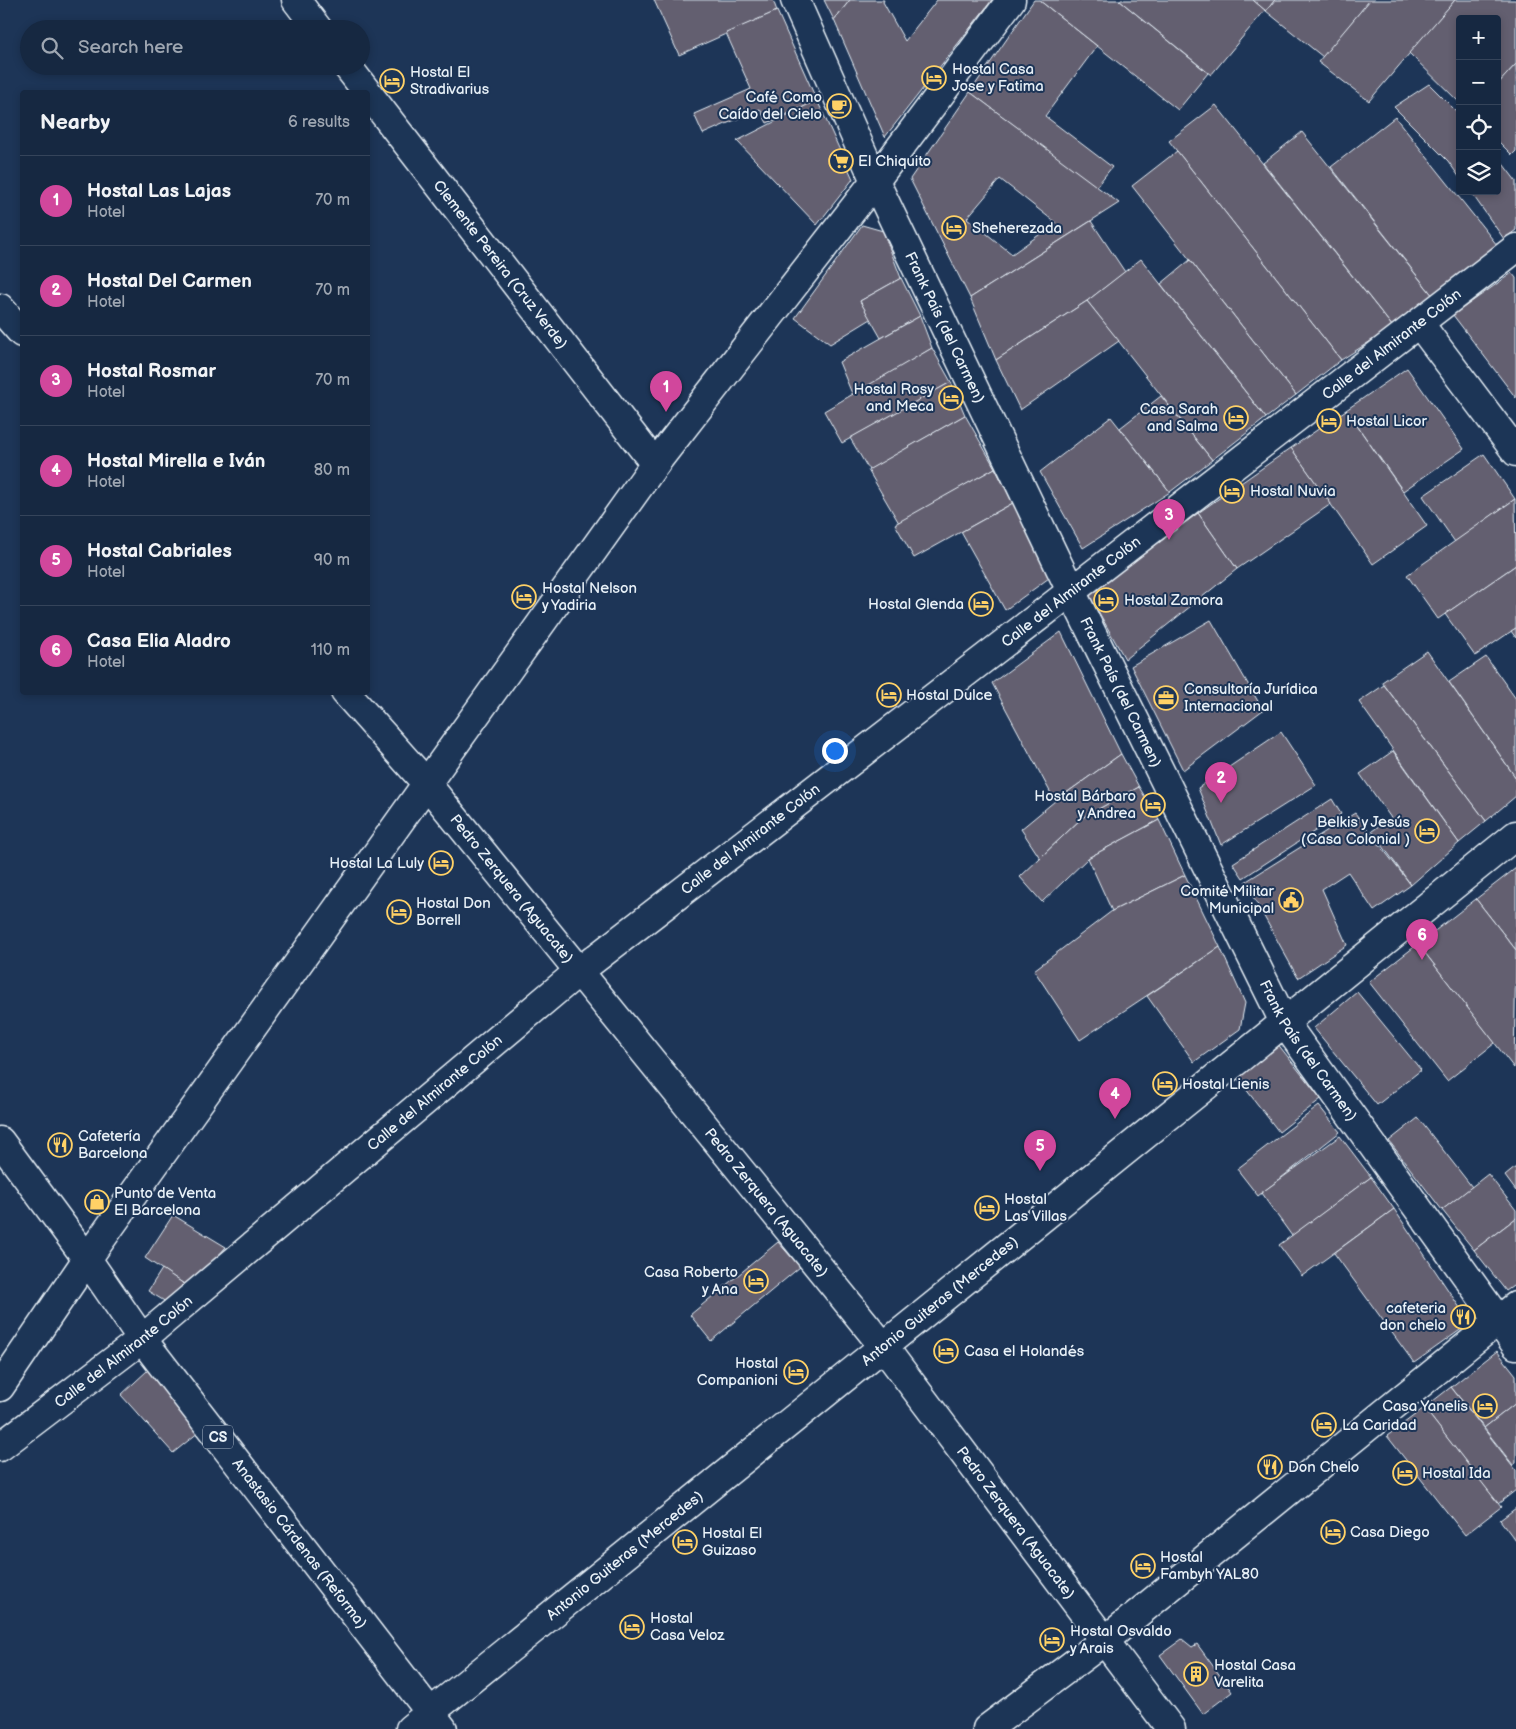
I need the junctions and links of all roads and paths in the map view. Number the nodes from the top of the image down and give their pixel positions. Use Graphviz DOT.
graph roads {
  1 [pos="296,0"];
  2 [pos="795,0"];
  3 [pos="1011,0"];
  4 [pos="311,20"];
  5 [pos="355,75"];
  6 [pos="367,90"];
  7 [pos="370,95"];
  8 [pos="875,181"];
  9 [pos="1516,248"];
  10 [pos="0,308"];
  11 [pos="1419,322"];
  12 [pos="20,331"];
  13 [pos="1516,452"];
  14 [pos="655,464"];
  15 [pos="1071,591"];
  16 [pos="347,695"];
  17 [pos="427,784"];
  18 [pos="1516,835"];
  19 [pos="578,972"];
  20 [pos="1284,1022"];
  21 [pos="0,1141"];
  22 [pos="87,1259"];
  23 [pos="1506,1313"];
  24 [pos="142,1339"];
  25 [pos="1516,1345"];
  26 [pos="883,1346"];
  27 [pos="0,1387"];
  28 [pos="0,1446"];
  29 [pos="1104,1641"];
  30 [pos="437,1720"];
  31 [pos="410,1729"];
  32 [pos="987,1729"];
  33 [pos="1170,1729"];
  1 -- 4 [label="street"];
  2 -- 8 [label="street, Frank País (del Carmen)"];
  3 -- 8 [label="street"];
  5 -- 6 [label="street, Clemente Pereira (Cruz Verde)"];
  7 -- 14 [label="street, Clemente Pereira (Cruz Verde)"];
  8 -- 14 [label="street"];
  8 -- 15 [label="street, Frank País (del Carmen)"];
  9 -- 11 [label="street, Calle del Almirante Colón"];
  10 -- 12 [label="street"];
  11 -- 13 [label="street"];
  11 -- 15 [label="street, Calle del Almirante Colón"];
  14 -- 17 [label="street"];
  15 -- 19 [label="street, Calle del Almirante Colón"];
  15 -- 20 [label="street, Frank País (del Carmen)"];
  16 -- 17 [label="street, Pedro Zerquera (Aguacate)"];
  17 -- 19 [label="street, Pedro Zerquera (Aguacate)"];
  17 -- 22 [label="street"];
  18 -- 20 [label="street, Antonio Guiteras (Mercedes)"];
  19 -- 24 [label="street, Calle del Almirante Colón"];
  19 -- 26 [label="street, Pedro Zerquera (Aguacate)"];
  20 -- 23 [label="street, Frank País (del Carmen)"];
  20 -- 26 [label="street, Antonio Guiteras (Mercedes)"];
  21 -- 22 [label="street, Anastasio Cárdenas (Reforma) / CS"];
  22 -- 24 [label="street, Anastasio Cárdenas (Reforma) / CS"];
  22 -- 27 [label="street"];
  23 -- 25 [label="street, Frank País (del Carmen)"];
  23 -- 29 [label="street"];
  24 -- 28 [label="street, Calle del Almirante Colón"];
  24 -- 30 [label="street, Anastasio Cárdenas (Reforma) / CS"];
  26 -- 29 [label="street, Pedro Zerquera (Aguacate)"];
  26 -- 30 [label="street, Antonio Guiteras (Mercedes)"];
  29 -- 32 [label="street"];
  29 -- 33 [label="street, Pedro Zerquera (Aguacate)"];
  30 -- 31 [label="street, Antonio Guiteras (Mercedes)"];
}
